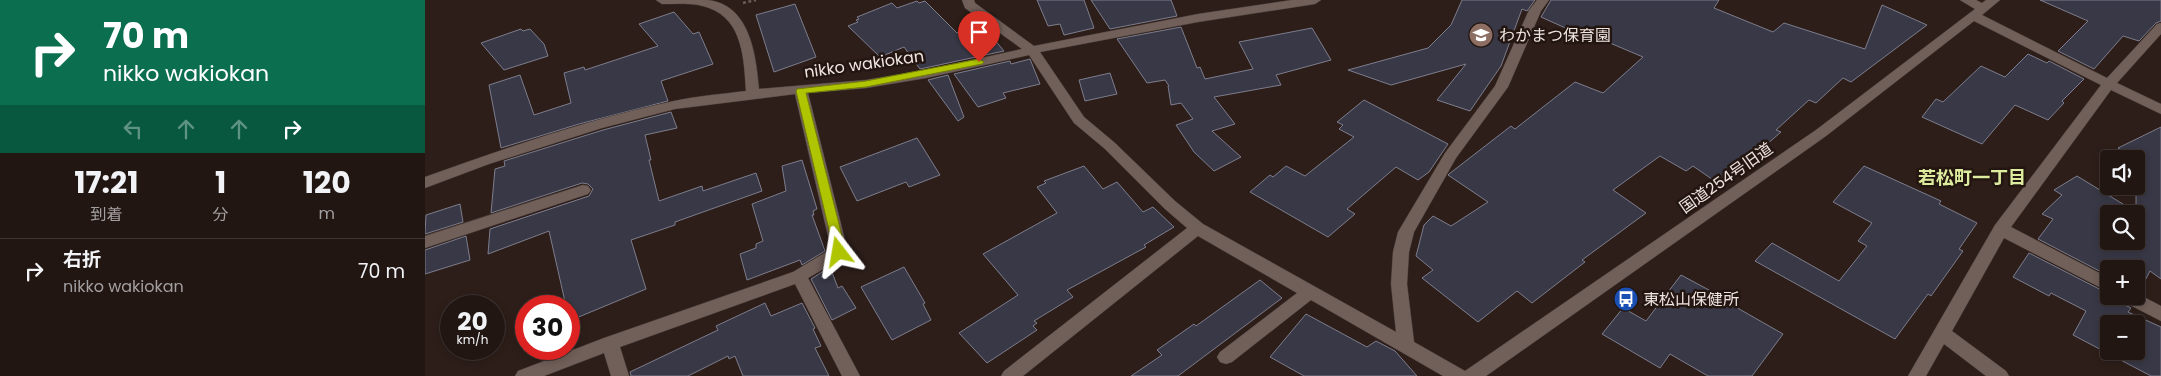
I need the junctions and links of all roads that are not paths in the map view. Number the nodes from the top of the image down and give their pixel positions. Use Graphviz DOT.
graph roads {
  1 [pos="662,0"];
  2 [pos="968,0"];
  3 [pos="1315,0"];
  4 [pos="1543,0"];
  5 [pos="1967,0"];
  6 [pos="1293,1"];
  7 [pos="1983,8"];
  8 [pos="2158,35"];
  9 [pos="1032,50"];
  10 [pos="2110,83"];
  11 [pos="801,91"];
  12 [pos="753,94"];
  13 [pos="2161,110"];
  14 [pos="425,182"];
  15 [pos="583,190"];
  16 [pos="1197,228"];
  17 [pos="2001,230"];
  18 [pos="425,242"];
  19 [pos="799,276"];
  20 [pos="2100,281"];
  21 [pos="1310,292"];
  22 [pos="2144,305"];
  23 [pos="2161,314"];
  24 [pos="1943,334"];
  25 [pos="610,343"];
  26 [pos="1406,345"];
  27 [pos="1226,356"];
  28 [pos="524,376"];
  29 [pos="620,376"];
  30 [pos="851,376"];
  31 [pos="1010,376"];
  32 [pos="1459,376"];
  33 [pos="1472,376"];
  34 [pos="1917,376"];
  35 [pos="2000,376"];
  1 -- 12 [label="street"];
  2 -- 9 [label="street"];
  3 -- 6 [label="street, nikko wakiokan"];
  4 -- 26 [label="street"];
  5 -- 7 [label="street"];
  6 -- 9 [label="street, nikko wakiokan"];
  7 -- 10 [label="street"];
  7 -- 33 [label="street, 国道254号旧道"];
  8 -- 10 [label="street"];
  9 -- 11 [label="street, nikko wakiokan"];
  9 -- 16 [label="street"];
  10 -- 13 [label="street"];
  10 -- 17 [label="street"];
  11 -- 12 [label="street, nikko wakiokan"];
  11 -- 19 [label="street"];
  12 -- 14 [label="street, nikko wakiokan"];
  15 -- 18 [label="street"];
  16 -- 21 [label="street"];
  16 -- 31 [label="street"];
  17 -- 20 [label="street"];
  17 -- 24 [label="street"];
  19 -- 25 [label="street"];
  19 -- 30 [label="street"];
  21 -- 26 [label="street"];
  21 -- 27 [label="street"];
  22 -- 23 [label="street"];
  24 -- 34 [label="street"];
  24 -- 35 [label="street"];
  25 -- 28 [label="street"];
  25 -- 29 [label="street"];
  26 -- 32 [label="street"];
}
